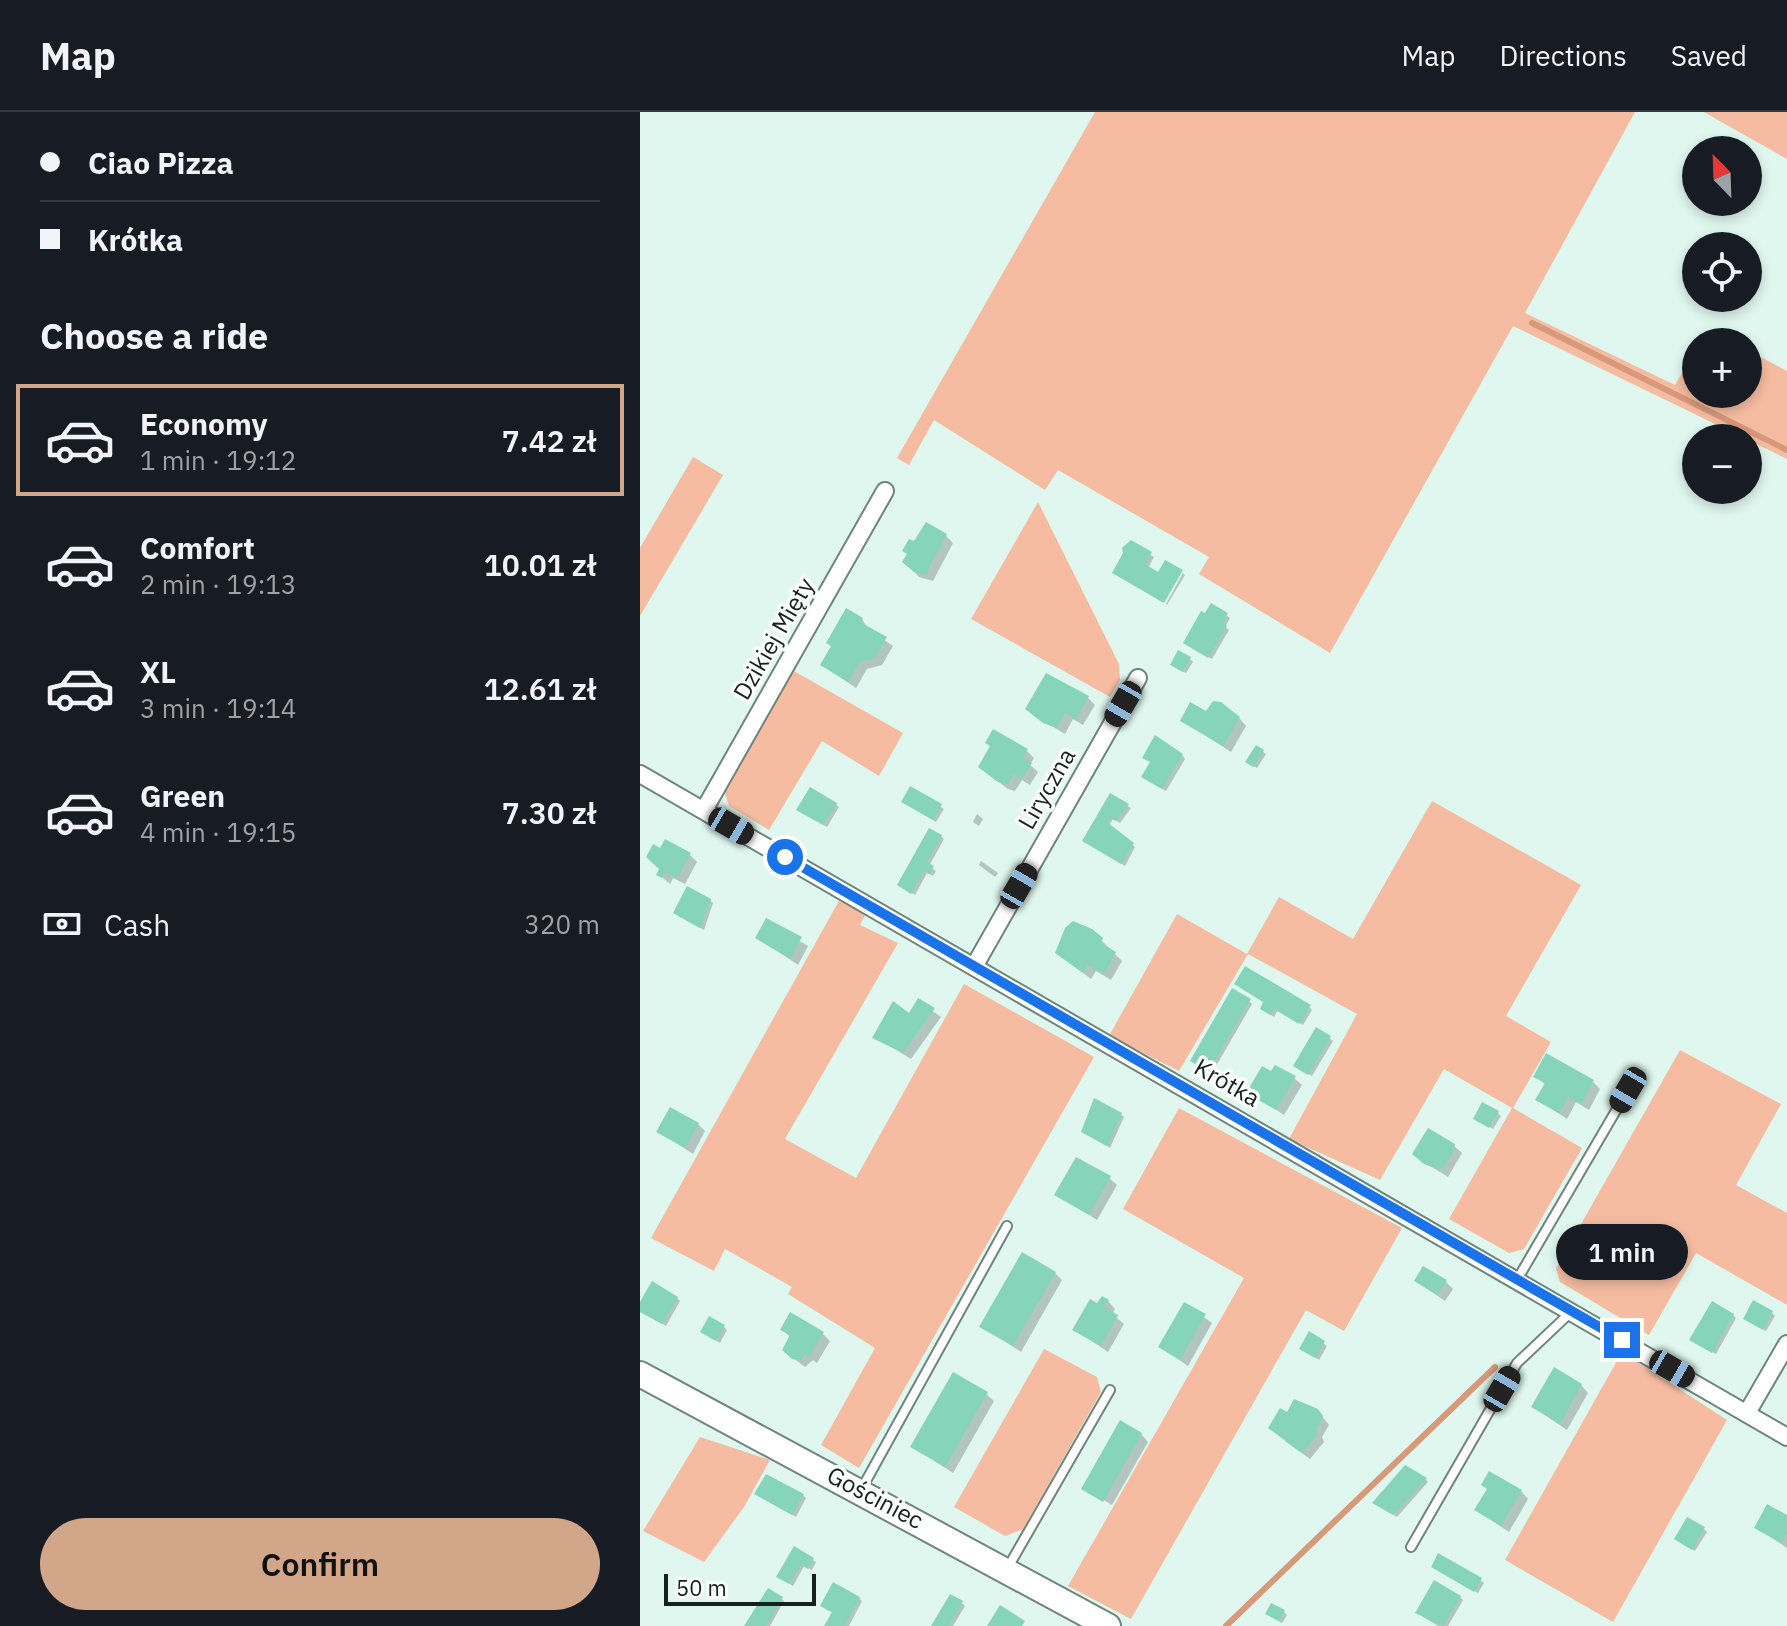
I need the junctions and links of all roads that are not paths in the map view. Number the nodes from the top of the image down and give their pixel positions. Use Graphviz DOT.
graph roads {
  1 [pos="885,491"];
  2 [pos="1138,678"];
  3 [pos="640,774"];
  4 [pos="704,810"];
  5 [pos="975,965"];
  6 [pos="1628,1090"];
  7 [pos="1007,1226"];
  8 [pos="1517,1280"];
  9 [pos="1572,1311"];
  10 [pos="1787,1344"];
  11 [pos="640,1374"];
  12 [pos="1110,1390"];
  13 [pos="1747,1413"];
  14 [pos="1787,1437"];
  15 [pos="861,1491"];
  16 [pos="1411,1547"];
  17 [pos="1006,1569"];
  18 [pos="1108,1626"];
  1 -- 4 [label="street, Dzikiej Mięty"];
  2 -- 5 [label="street, Liryczna"];
  3 -- 4 [label="street, Krótka"];
  4 -- 5 [label="street, Krótka"];
  5 -- 8 [label="street, Krótka"];
  6 -- 8 [label="lane"];
  7 -- 15 [label="lane"];
  8 -- 9 [label="street, Krótka"];
  9 -- 13 [label="street, Krótka"];
  9 -- 16 [label="lane"];
  10 -- 13 [label="street"];
  11 -- 15 [label="street, Gościniec"];
  12 -- 17 [label="lane"];
  13 -- 14 [label="street, Krótka"];
  15 -- 17 [label="street, Gościniec"];
  17 -- 18 [label="street, Gościniec"];
}
